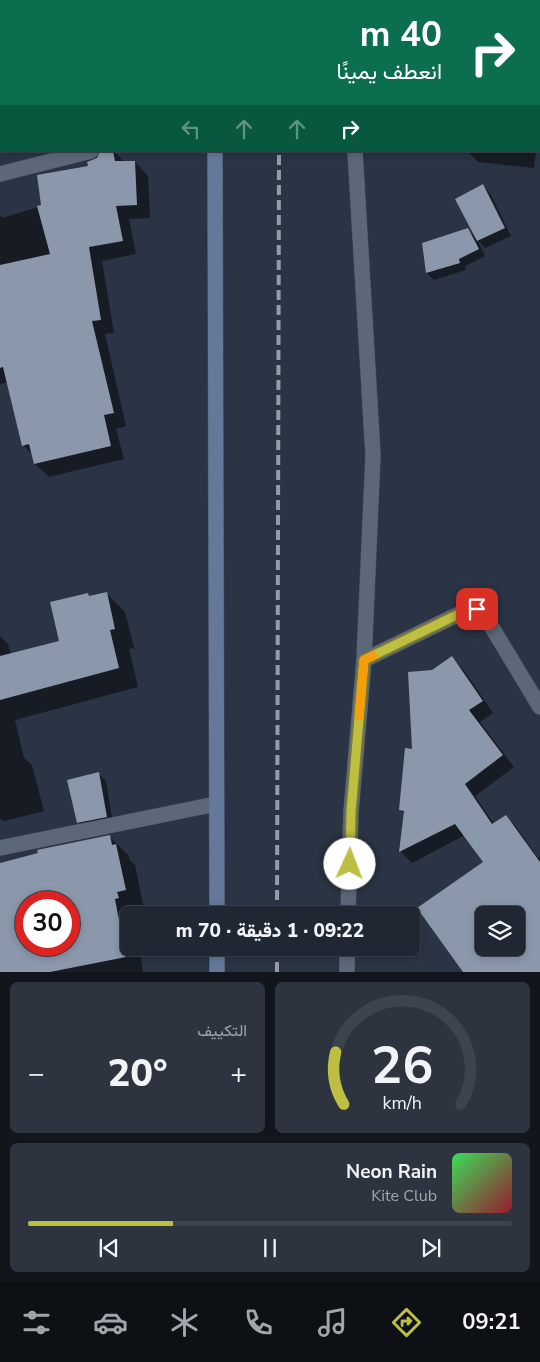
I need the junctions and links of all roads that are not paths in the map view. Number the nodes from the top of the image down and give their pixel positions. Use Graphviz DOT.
graph roads {
  1 [pos="87,152"];
  2 [pos="215,152"];
  3 [pos="355,152"];
  4 [pos="0,174"];
  5 [pos="364,660"];
  6 [pos="540,707"];
  7 [pos="216,804"];
  8 [pos="0,848"];
  9 [pos="217,906"];
  10 [pos="348,906"];
  11 [pos="217,956"];
  12 [pos="348,956"];
  13 [pos="217,972"];
  14 [pos="347,972"];
  1 -- 4 [label="street"];
  2 -- 7 [label="street"];
  3 -- 5 [label="street"];
  5 -- 6 [label="street"];
  5 -- 10 [label="street"];
  7 -- 8 [label="street"];
  7 -- 9 [label="street"];
  11 -- 13 [label="street"];
  12 -- 14 [label="street"];
}
